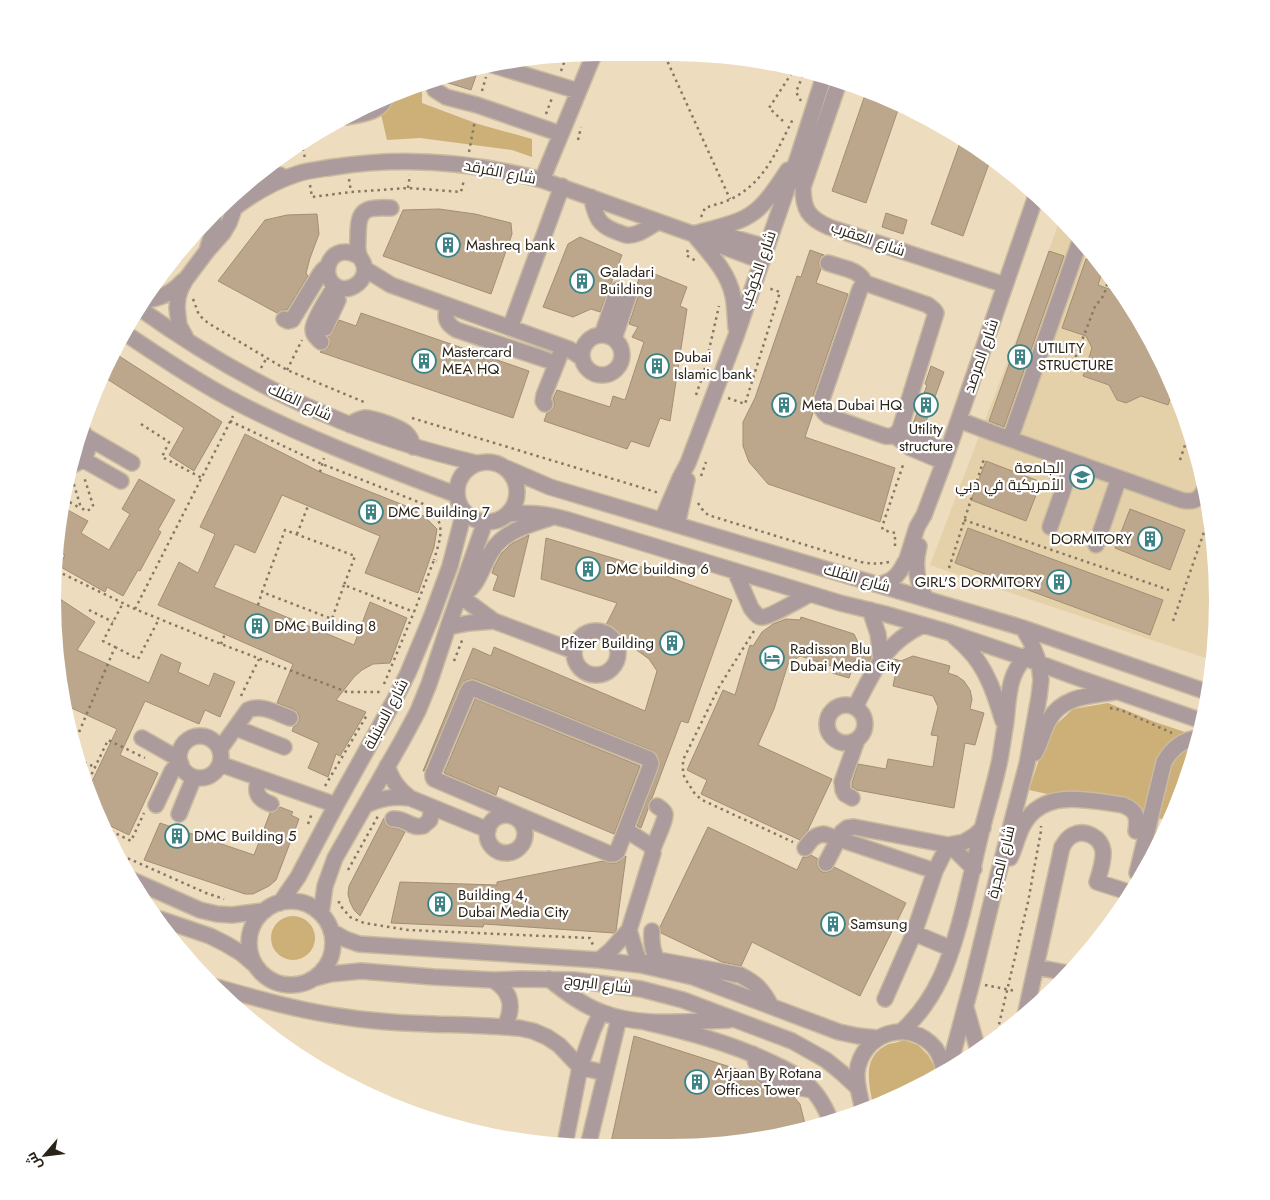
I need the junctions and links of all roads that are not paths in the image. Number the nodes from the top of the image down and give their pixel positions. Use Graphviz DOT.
graph roads {
  1 [pos="591,61"];
  2 [pos="506,70"];
  3 [pos="822,84"];
  4 [pos="434,88"];
  5 [pos="838,88"];
  6 [pos="578,92"];
  7 [pos="561,134"];
  8 [pos="798,157"];
  9 [pos="303,172"];
  10 [pos="267,177"];
  11 [pos="542,180"];
  12 [pos="562,186"];
  13 [pos="591,197"];
  14 [pos="1034,203"];
  15 [pos="392,204"];
  16 [pos="234,206"];
  17 [pos="231,208"];
  18 [pos="658,222"];
  19 [pos="213,225"];
  20 [pos="693,234"];
  21 [pos="1077,248"];
  22 [pos="207,251"];
  23 [pos="764,254"];
  24 [pos="828,263"];
  25 [pos="358,264"];
  26 [pos="333,278"];
  27 [pos="186,279"];
  28 [pos="865,284"];
  29 [pos="1005,285"];
  30 [pos="623,292"];
  31 [pos="154,298"];
  32 [pos="448,306"];
  33 [pos="145,312"];
  34 [pos="286,323"];
  35 [pos="510,328"];
  36 [pos="323,335"];
  37 [pos="736,336"];
  38 [pos="130,337"];
  39 [pos="608,337"];
  40 [pos="187,340"];
  41 [pos="570,348"];
  42 [pos="547,360"];
  43 [pos="537,385"];
  44 [pos="547,400"];
  45 [pos="959,420"];
  46 [pos="897,432"];
  47 [pos="87,438"];
  48 [pos="1010,439"];
  49 [pos="86,442"];
  50 [pos="946,456"];
  51 [pos="80,460"];
  52 [pos="1073,462"];
  53 [pos="476,464"];
  54 [pos="79,465"];
  55 [pos="506,468"];
  56 [pos="1119,478"];
  57 [pos="457,495"];
  58 [pos="1199,498"];
  59 [pos="464,512"];
  60 [pos="508,514"];
  61 [pos="924,515"];
  62 [pos="554,516"];
  63 [pos="485,522"];
  64 [pos="669,523"];
  65 [pos="1050,527"];
  66 [pos="1096,545"];
  67 [pos="735,571"];
  68 [pos="880,585"];
  69 [pos="810,594"];
  70 [pos="460,596"];
  71 [pos="926,599"];
  72 [pos="870,610"];
  73 [pos="494,622"];
  74 [pos="923,625"];
  75 [pos="448,627"];
  76 [pos="1023,628"];
  77 [pos="951,633"];
  78 [pos="1058,641"];
  79 [pos="574,651"];
  80 [pos="1033,657"];
  81 [pos="881,658"];
  82 [pos="1201,690"];
  83 [pos="1118,692"];
  84 [pos="855,707"];
  85 [pos="290,718"];
  86 [pos="1195,719"];
  87 [pos="236,728"];
  88 [pos="1005,728"];
  89 [pos="143,735"];
  90 [pos="857,740"];
  91 [pos="1190,740"];
  92 [pos="284,747"];
  93 [pos="220,757"];
  94 [pos="183,764"];
  95 [pos="1027,764"];
  96 [pos="387,766"];
  97 [pos="259,778"];
  98 [pos="410,798"];
  99 [pos="852,798"];
  100 [pos="271,804"];
  101 [pos="336,805"];
  102 [pos="366,805"];
  103 [pos="429,806"];
  104 [pos="657,806"];
  105 [pos="155,807"];
  106 [pos="179,814"];
  107 [pos="512,815"];
  108 [pos="393,818"];
  109 [pos="982,828"];
  110 [pos="488,830"];
  111 [pos="626,830"];
  112 [pos="1136,831"];
  113 [pos="839,839"];
  114 [pos="948,845"];
  115 [pos="806,848"];
  116 [pos="653,849"];
  117 [pos="826,863"];
  118 [pos="1139,865"];
  119 [pos="974,868"];
  120 [pos="935,871"];
  121 [pos="998,875"];
  122 [pos="143,885"];
  123 [pos="1123,890"];
  124 [pos="280,903"];
  125 [pos="263,911"];
  126 [pos="321,914"];
  127 [pos="169,922"];
  128 [pos="629,930"];
  129 [pos="652,931"];
  130 [pos="331,932"];
  131 [pos="914,933"];
  132 [pos="952,949"];
  133 [pos="599,960"];
  134 [pos="254,964"];
  135 [pos="641,964"];
  136 [pos="662,964"];
  137 [pos="1036,967"];
  138 [pos="1060,972"];
  139 [pos="315,978"];
  140 [pos="549,979"];
  141 [pos="493,980"];
  142 [pos="229,991"];
  143 [pos="885,999"];
  144 [pos="1028,1003"];
  145 [pos="966,1007"];
  146 [pos="601,1012"];
  147 [pos="618,1018"];
  148 [pos="737,1020"];
  149 [pos="645,1022"];
  150 [pos="505,1026"];
  151 [pos="902,1031"];
  152 [pos="877,1038"];
  153 [pos="976,1043"];
  154 [pos="951,1059"];
  155 [pos="943,1065"];
  156 [pos="580,1068"];
  157 [pos="605,1073"];
  158 [pos="857,1087"];
  159 [pos="861,1103"];
  160 [pos="828,1115"];
  161 [pos="566,1138"];
  162 [pos="590,1139"];
  1 -- 6 [label="street"];
  2 -- 6 [label="street"];
  3 -- 8 [label="street, شارع الكوكب"];
  4 -- 7 [label="street"];
  5 -- 29 [label="street, شارع العقرب"];
  6 -- 7 [label="street"];
  7 -- 11 [label="street"];
  8 -- 20 [label="street"];
  8 -- 23 [label="street, شارع الكوكب"];
  9 -- 10 [label="street, شارع الفرقد"];
  9 -- 11 [label="street, شارع الفرقد"];
  9 -- 16 [label="street, شارع الفرقد"];
  11 -- 12 [label="street, شارع الفرقد"];
  12 -- 13 [label="street, شارع الفرقد"];
  12 -- 35 [label="street"];
  13 -- 18 [label="street, شارع الفرقد"];
  13 -- 18 [label="street"];
  14 -- 29 [label="street, شارع المرصد"];
  15 -- 25 [label="street"];
  17 -- 22 [label="street, شارع الفرقد"];
  18 -- 20 [label="street, شارع الفرقد"];
  19 -- 22 [label="street, شارع الفرقد"];
  20 -- 23 [label="street, شارع الفرقد"];
  20 -- 37 [label="street"];
  21 -- 48 [label="street"];
  22 -- 27 [label="street, شارع الفرقد"];
  23 -- 37 [label="street, شارع الكوكب"];
  24 -- 28 [label="street"];
  25 -- 26 [label="street"];
  25 -- 26 [label="street"];
  25 -- 32 [label="street"];
  26 -- 34 [label="street"];
  26 -- 36 [label="street"];
  27 -- 31 [label="street, شارع الفرقد"];
  27 -- 40 [label="street, شارع الفرقد"];
  28 -- 46 [label="street"];
  28 -- 46 [label="street"];
  29 -- 45 [label="street, شارع المرصد"];
  30 -- 39 [label="street"];
  32 -- 35 [label="street"];
  32 -- 42 [label="street"];
  33 -- 40 [label="street, شارع الفلك"];
  35 -- 41 [label="street"];
  37 -- 64 [label="street, شارع الكوكب"];
  38 -- 57 [label="street, شارع الفلك"];
  39 -- 41 [label="street"];
  39 -- 41 [label="street"];
  40 -- 53 [label="street, شارع الفلك"];
  41 -- 42 [label="street"];
  41 -- 44 [label="street"];
  42 -- 43 [label="street"];
  45 -- 48 [label="street"];
  45 -- 50 [label="street, شارع المرصد"];
  46 -- 50 [label="street"];
  47 -- 54 [label="street"];
  48 -- 52 [label="street"];
  49 -- 51 [label="street"];
  50 -- 61 [label="street, شارع المرصد"];
  52 -- 56 [label="street"];
  52 -- 65 [label="street"];
  53 -- 55 [label="street"];
  53 -- 57 [label="street"];
  55 -- 60 [label="street"];
  55 -- 64 [label="street, شارع الفلك"];
  56 -- 58 [label="street"];
  56 -- 66 [label="street"];
  57 -- 59 [label="street"];
  59 -- 63 [label="street"];
  59 -- 101 [label="street, شارع السنبلة"];
  60 -- 62 [label="street, شارع الفلك"];
  60 -- 63 [label="street"];
  61 -- 68 [label="street, شارع المرصد"];
  61 -- 71 [label="street, شارع المرصد"];
  62 -- 67 [label="street, شارع الفلك"];
  62 -- 70 [label="street"];
  63 -- 70 [label="street, شارع السنبلة"];
  64 -- 68 [label="street, شارع الفلك"];
  67 -- 69 [label="street, شارع الفلك"];
  67 -- 69 [label="street"];
  68 -- 71 [label="street, شارع الفلك"];
  69 -- 72 [label="street, شارع الفلك"];
  70 -- 73 [label="street"];
  70 -- 75 [label="street, شارع السنبلة"];
  71 -- 76 [label="street, شارع الفلك"];
  72 -- 74 [label="street, شارع الفلك"];
  72 -- 81 [label="street"];
  73 -- 75 [label="street"];
  73 -- 79 [label="street"];
  74 -- 77 [label="street, شارع الفلك"];
  74 -- 81 [label="street"];
  75 -- 96 [label="street, شارع السنبلة"];
  76 -- 78 [label="street, شارع الفلك"];
  76 -- 80 [label="street, شارع المجرة"];
  77 -- 80 [label="street, شارع الفلك"];
  77 -- 88 [label="street"];
  78 -- 80 [label="street"];
  78 -- 82 [label="street, شارع الفلك"];
  80 -- 83 [label="street, شارع الفلك"];
  80 -- 88 [label="street, شارع المجرة"];
  80 -- 95 [label="street, شارع المجرة"];
  81 -- 84 [label="street"];
  83 -- 86 [label="street, شارع الفلك"];
  83 -- 95 [label="street"];
  84 -- 90 [label="street"];
  84 -- 90 [label="street"];
  85 -- 87 [label="street"];
  87 -- 92 [label="street"];
  87 -- 93 [label="street"];
  88 -- 109 [label="street, شارع المجرة"];
  89 -- 94 [label="street"];
  90 -- 99 [label="street"];
  91 -- 118 [label="street"];
  93 -- 94 [label="street"];
  93 -- 94 [label="street"];
  93 -- 97 [label="street"];
  94 -- 105 [label="street"];
  94 -- 106 [label="street"];
  95 -- 121 [label="street, شارع المجرة"];
  96 -- 98 [label="street"];
  96 -- 102 [label="street, شارع السنبلة"];
  97 -- 100 [label="street"];
  97 -- 101 [label="street"];
  98 -- 102 [label="street"];
  98 -- 103 [label="street"];
  101 -- 124 [label="street, شارع السنبلة"];
  102 -- 126 [label="street, شارع السنبلة"];
  103 -- 108 [label="street"];
  103 -- 110 [label="street"];
  104 -- 116 [label="street"];
  107 -- 110 [label="street"];
  107 -- 110 [label="street"];
  107 -- 111 [label="street"];
  107 -- 111 [label="street"];
  109 -- 114 [label="street"];
  109 -- 119 [label="street, شارع المجرة"];
  111 -- 116 [label="street"];
  112 -- 121 [label="street"];
  113 -- 114 [label="street"];
  113 -- 115 [label="street"];
  113 -- 117 [label="street"];
  113 -- 120 [label="street"];
  114 -- 119 [label="street"];
  114 -- 120 [label="street"];
  116 -- 128 [label="street"];
  119 -- 132 [label="street, شارع المجرة"];
  120 -- 131 [label="street"];
  121 -- 145 [label="street, شارع المجرة"];
  122 -- 125 [label="street"];
  123 -- 137 [label="street"];
  124 -- 125 [label="street"];
  124 -- 126 [label="street"];
  125 -- 134 [label="street"];
  126 -- 130 [label="street"];
  127 -- 134 [label="street"];
  128 -- 133 [label="street"];
  128 -- 135 [label="street"];
  129 -- 136 [label="street"];
  130 -- 133 [label="street, شارع البروج"];
  130 -- 139 [label="street"];
  131 -- 132 [label="street"];
  131 -- 143 [label="street"];
  132 -- 151 [label="street, شارع المجرة"];
  133 -- 135 [label="street, شارع البروج"];
  134 -- 139 [label="street"];
  135 -- 136 [label="street, شارع البروج"];
  136 -- 152 [label="street, شارع البروج"];
  137 -- 138 [label="street"];
  137 -- 144 [label="street"];
  139 -- 141 [label="street, شارع البروج"];
  140 -- 141 [label="street, شارع البروج"];
  140 -- 146 [label="street"];
  140 -- 148 [label="street, شارع البروج"];
  141 -- 150 [label="street"];
  142 -- 150 [label="street"];
  145 -- 153 [label="street"];
  145 -- 154 [label="street, شارع المجرة"];
  146 -- 147 [label="street"];
  146 -- 156 [label="street"];
  147 -- 149 [label="street"];
  147 -- 157 [label="street"];
  148 -- 149 [label="street"];
  148 -- 158 [label="street, شارع البروج"];
  149 -- 160 [label="street"];
  150 -- 156 [label="street"];
  151 -- 152 [label="street"];
  151 -- 155 [label="street"];
  152 -- 158 [label="street"];
  156 -- 157 [label="street"];
  156 -- 161 [label="street"];
  157 -- 162 [label="street"];
  158 -- 159 [label="street"];
}
